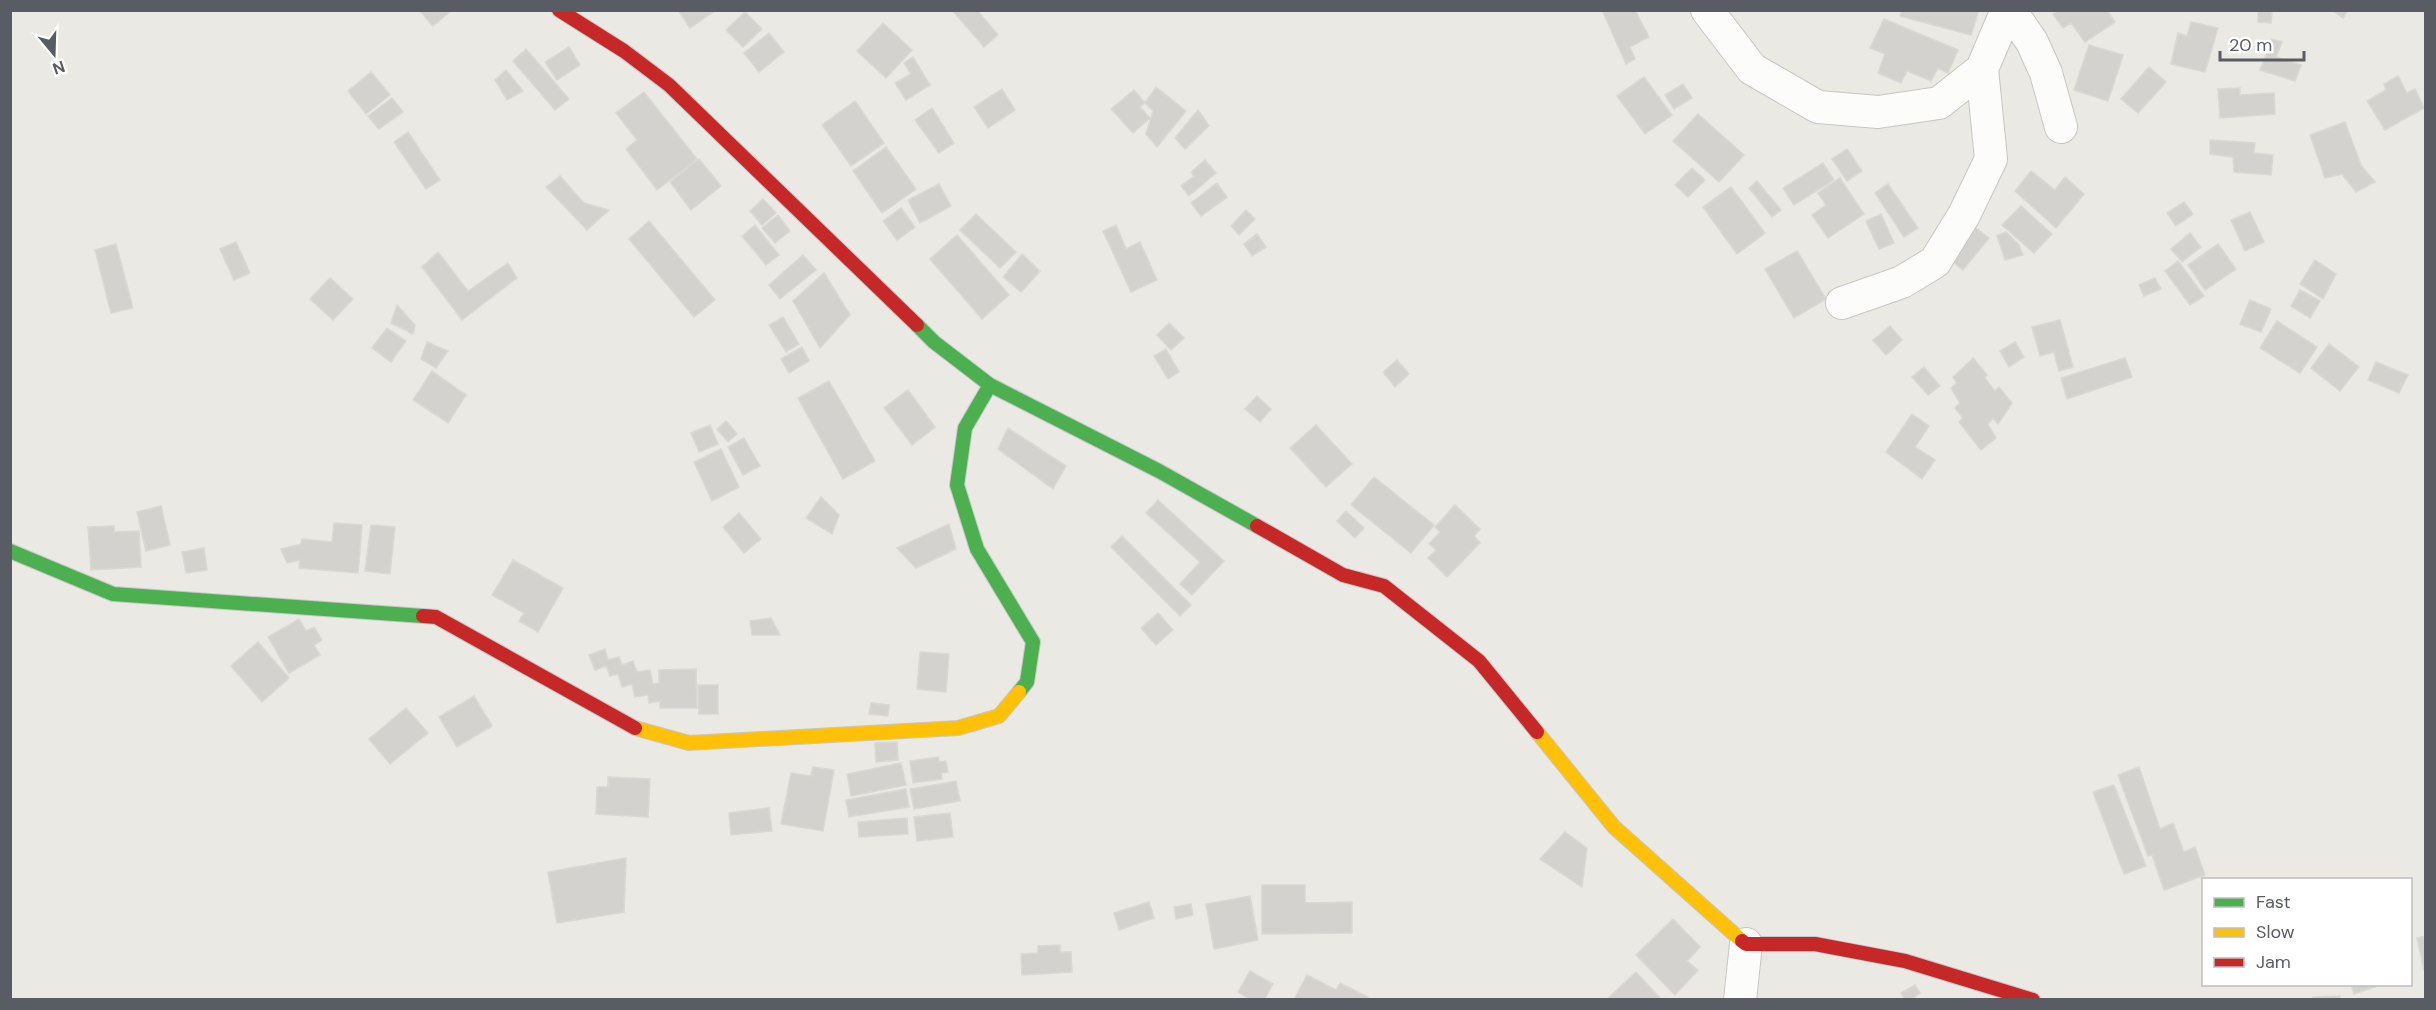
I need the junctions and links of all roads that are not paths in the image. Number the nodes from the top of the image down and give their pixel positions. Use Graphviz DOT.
graph roads {
  1 [pos="559,10"];
  2 [pos="1707,10"];
  3 [pos="2009,10"];
  4 [pos="1982,69"];
  5 [pos="2061,127"];
  6 [pos="1842,303"];
  7 [pos="990,385"];
  8 [pos="10,551"];
  9 [pos="1746,944"];
  10 [pos="1740,999"];
  11 [pos="2033,999"];
  1 -- 7 [label="street"];
  2 -- 4 [label="street"];
  3 -- 4 [label="street"];
  3 -- 5 [label="street"];
  4 -- 6 [label="street"];
  7 -- 8 [label="street"];
  7 -- 9 [label="street"];
  9 -- 10 [label="street"];
  9 -- 11 [label="street"];
}
